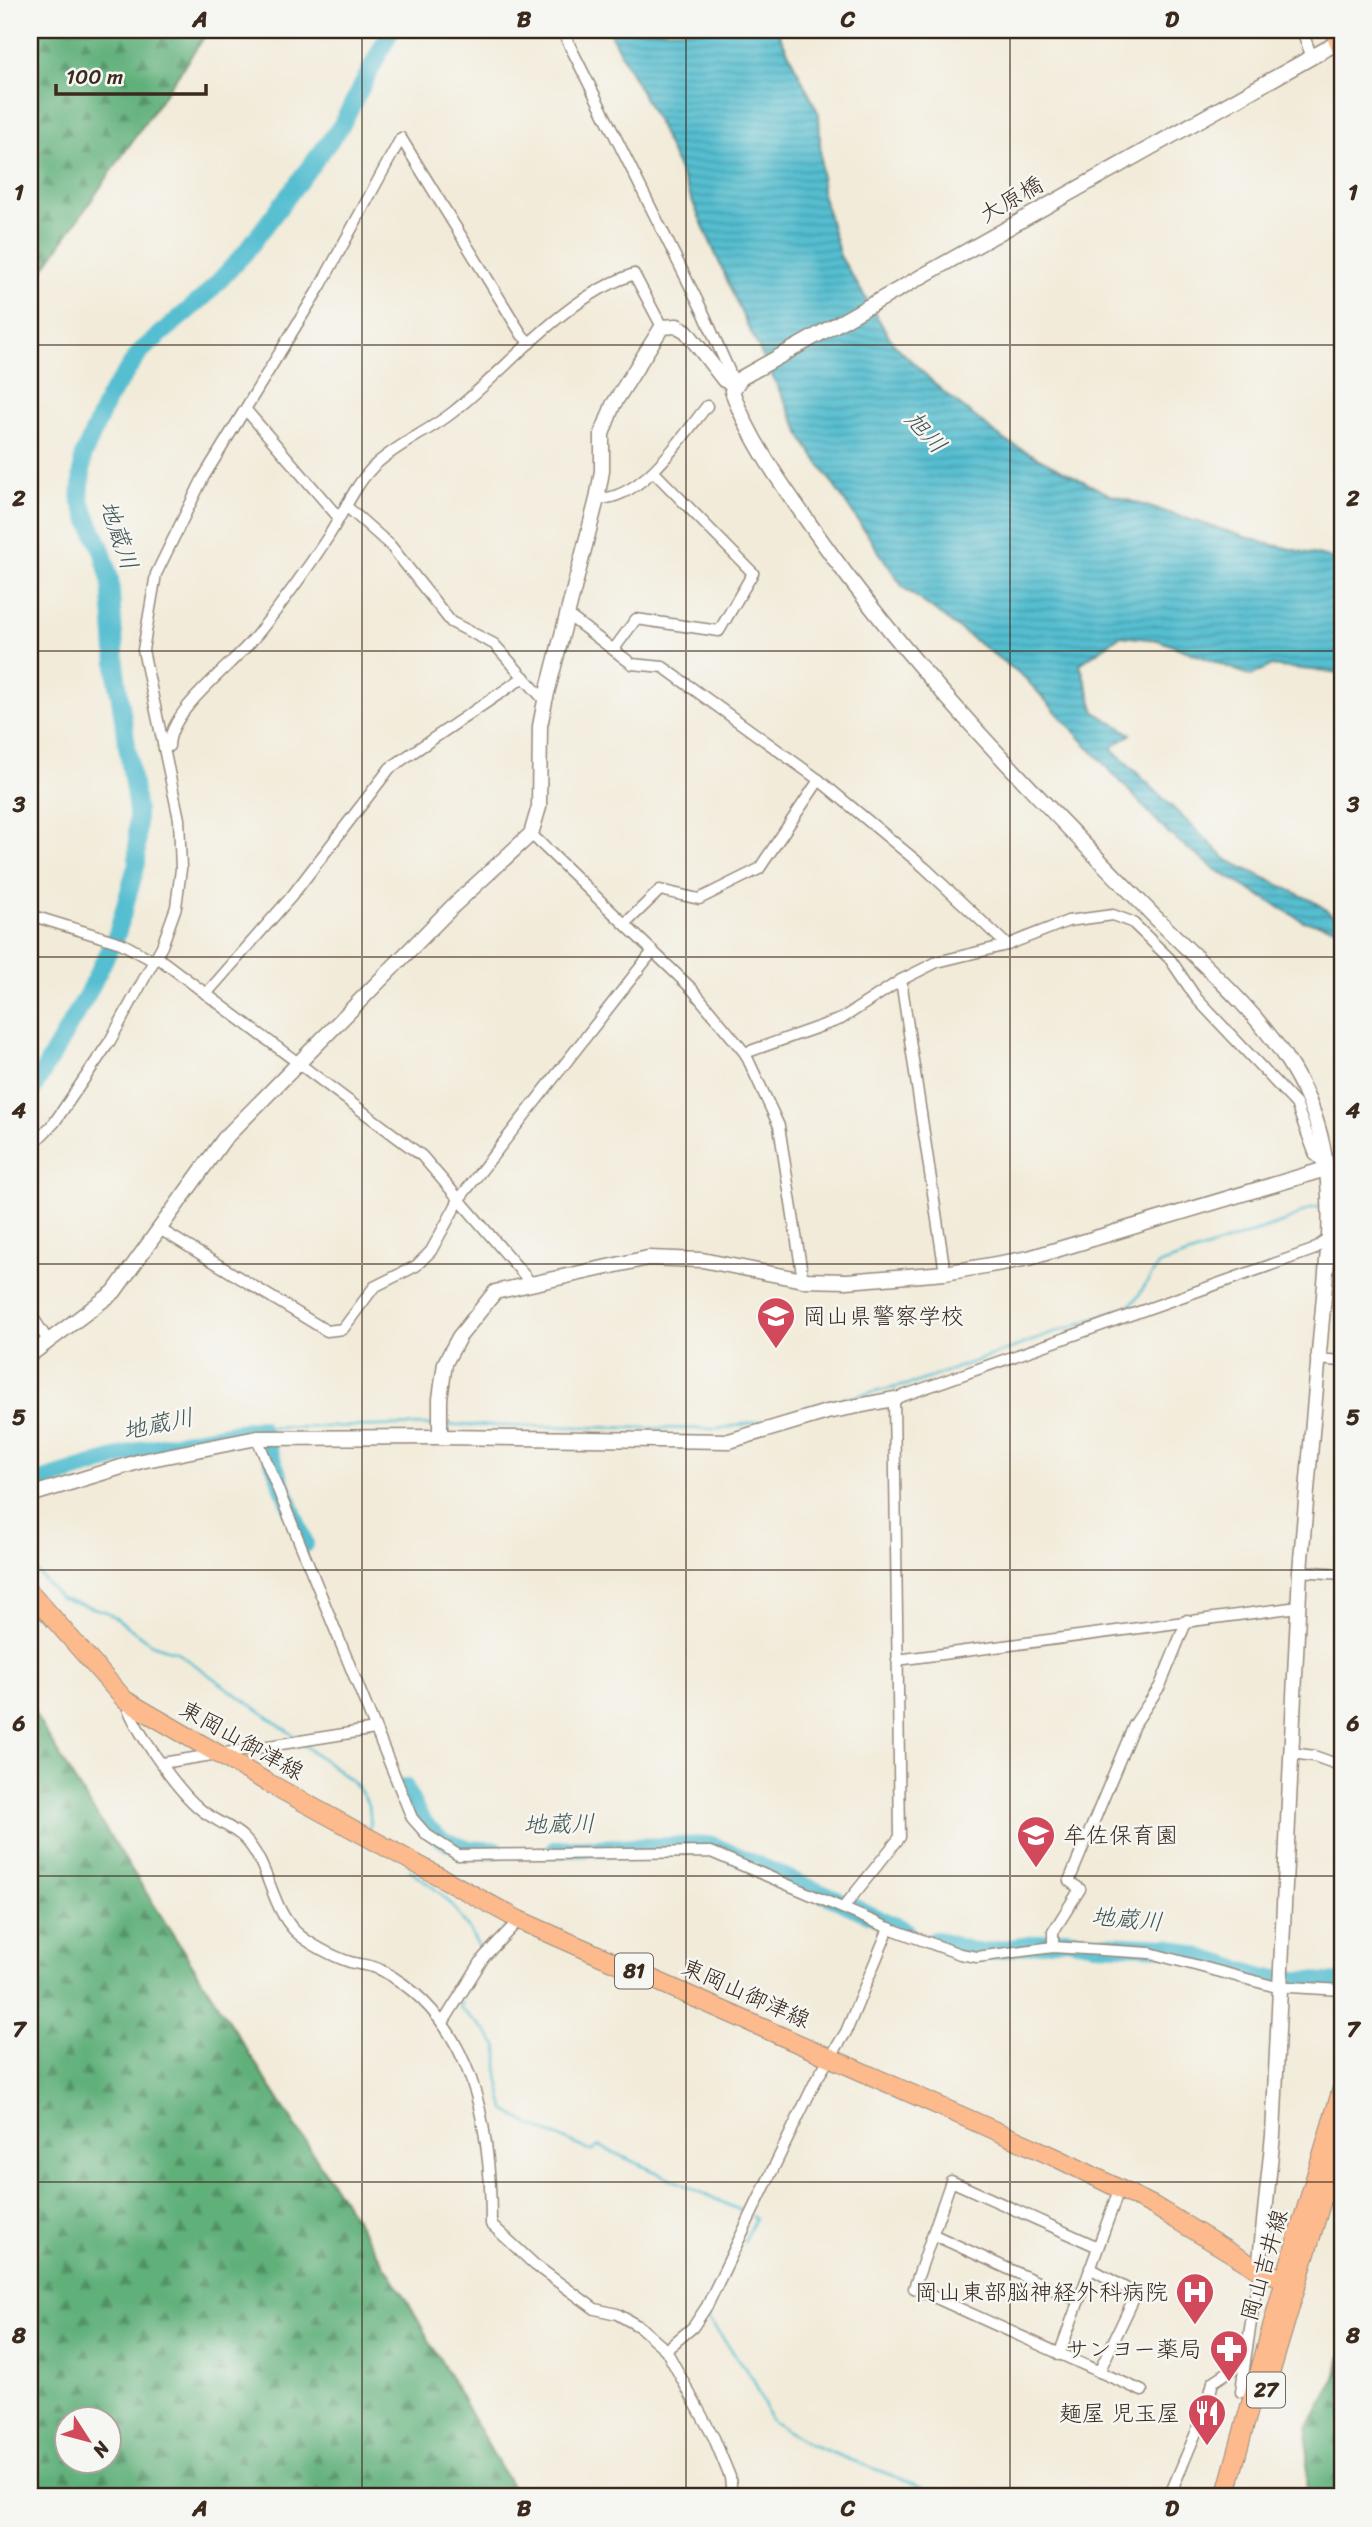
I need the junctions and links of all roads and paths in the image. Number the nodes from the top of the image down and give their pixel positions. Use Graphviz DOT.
graph roads {
  1 [pos="562,30"];
  2 [pos="1303,30"];
  3 [pos="1339,40"];
  4 [pos="1307,57"];
  5 [pos="662,327"];
  6 [pos="530,343"];
  7 [pos="738,381"];
  8 [pos="707,406"];
  9 [pos="246,410"];
  10 [pos="654,472"];
  11 [pos="597,499"];
  12 [pos="346,506"];
  13 [pos="339,518"];
  14 [pos="569,616"];
  15 [pos="614,649"];
  16 [pos="524,677"];
  17 [pos="545,701"];
  18 [pos="168,756"];
  19 [pos="819,780"];
  20 [pos="531,834"];
  21 [pos="30,915"];
  22 [pos="625,923"];
  23 [pos="1007,945"];
  24 [pos="653,951"];
  25 [pos="156,959"];
  26 [pos="901,980"];
  27 [pos="206,994"];
  28 [pos="746,1053"];
  29 [pos="298,1060"];
  30 [pos="30,1147"];
  31 [pos="1329,1168"];
  32 [pos="460,1198"];
  33 [pos="158,1228"];
  34 [pos="1334,1232"];
  35 [pos="945,1273"];
  36 [pos="803,1280"];
  37 [pos="531,1283"];
  38 [pos="30,1313"];
  39 [pos="49,1342"];
  40 [pos="30,1354"];
  41 [pos="1316,1360"];
  42 [pos="1342,1361"];
  43 [pos="894,1399"];
  44 [pos="440,1437"];
  45 [pos="257,1438"];
  46 [pos="30,1495"];
  47 [pos="1300,1571"];
  48 [pos="1342,1574"];
  49 [pos="30,1592"];
  50 [pos="1298,1607"];
  51 [pos="1187,1620"];
  52 [pos="897,1660"];
  53 [pos="125,1700"];
  54 [pos="375,1729"];
  55 [pos="218,1753"];
  56 [pos="1292,1753"];
  57 [pos="162,1763"];
  58 [pos="1342,1766"];
  59 [pos="843,1909"];
  60 [pos="519,1920"];
  61 [pos="889,1928"];
  62 [pos="1053,1947"];
  63 [pos="1282,1978"];
  64 [pos="1342,1990"];
  65 [pos="444,2021"];
  66 [pos="830,2057"];
  67 [pos="1342,2088"];
  68 [pos="1342,2133"];
  69 [pos="1336,2176"];
  70 [pos="1120,2187"];
  71 [pos="934,2235"];
  72 [pos="1098,2247"];
  73 [pos="1090,2268"];
  74 [pos="1259,2270"];
  75 [pos="1291,2281"];
  76 [pos="1079,2301"];
  77 [pos="666,2350"];
  78 [pos="1059,2355"];
  79 [pos="1245,2361"];
  80 [pos="1099,2372"];
  81 [pos="1142,2391"];
  82 [pos="1241,2392"];
  83 [pos="732,2497"];
  84 [pos="1169,2497"];
  85 [pos="1225,2497"];
  86 [pos="1235,2497"];
  1 -- 7 [label="street"];
  2 -- 4 [label="street"];
  3 -- 4 [label="street, 大原橋"];
  4 -- 7 [label="street, 大原橋"];
  5 -- 6 [label="street"];
  5 -- 7 [label="street"];
  5 -- 11 [label="street"];
  6 -- 9 [label="street"];
  6 -- 12 [label="street"];
  7 -- 31 [label="street"];
  8 -- 10 [label="street"];
  9 -- 13 [label="street"];
  9 -- 18 [label="street"];
  10 -- 11 [label="street"];
  10 -- 15 [label="street"];
  11 -- 14 [label="street"];
  12 -- 13 [label="street"];
  12 -- 16 [label="street"];
  13 -- 18 [label="street"];
  14 -- 15 [label="street"];
  14 -- 17 [label="street"];
  15 -- 19 [label="street"];
  16 -- 17 [label="street"];
  16 -- 27 [label="street"];
  17 -- 20 [label="street"];
  18 -- 25 [label="street"];
  19 -- 22 [label="street"];
  19 -- 23 [label="street"];
  20 -- 22 [label="street"];
  20 -- 29 [label="street"];
  21 -- 25 [label="street"];
  22 -- 24 [label="street"];
  23 -- 26 [label="street"];
  23 -- 31 [label="street"];
  24 -- 28 [label="street"];
  24 -- 32 [label="street"];
  25 -- 27 [label="street"];
  25 -- 30 [label="street"];
  26 -- 28 [label="street"];
  26 -- 35 [label="street"];
  27 -- 29 [label="street"];
  28 -- 36 [label="street"];
  29 -- 32 [label="street"];
  29 -- 33 [label="street"];
  31 -- 34 [label="street"];
  31 -- 35 [label="street"];
  32 -- 33 [label="street"];
  32 -- 37 [label="street"];
  33 -- 39 [label="street"];
  34 -- 41 [label="street"];
  34 -- 43 [label="street"];
  35 -- 36 [label="street"];
  36 -- 37 [label="street"];
  37 -- 44 [label="street"];
  38 -- 39 [label="street"];
  39 -- 40 [label="street"];
  41 -- 42 [label="street"];
  41 -- 47 [label="street"];
  43 -- 44 [label="street"];
  43 -- 52 [label="street"];
  44 -- 45 [label="street"];
  45 -- 46 [label="street"];
  45 -- 54 [label="street"];
  47 -- 48 [label="street"];
  47 -- 50 [label="street"];
  49 -- 53 [label="main road, 東岡山御津線 / 81"];
  50 -- 51 [label="street"];
  50 -- 56 [label="street"];
  51 -- 52 [label="street"];
  51 -- 62 [label="street"];
  52 -- 59 [label="street"];
  53 -- 55 [label="main road, 東岡山御津線 / 81"];
  53 -- 57 [label="street"];
  54 -- 55 [label="street"];
  54 -- 59 [label="street"];
  55 -- 57 [label="street"];
  55 -- 60 [label="main road, 東岡山御津線 / 81"];
  56 -- 58 [label="street"];
  56 -- 63 [label="street"];
  57 -- 65 [label="street"];
  59 -- 61 [label="street"];
  60 -- 65 [label="street"];
  60 -- 66 [label="main road, 東岡山御津線 / 81"];
  61 -- 62 [label="street"];
  61 -- 66 [label="street"];
  62 -- 63 [label="street"];
  63 -- 64 [label="street"];
  63 -- 74 [label="street"];
  65 -- 77 [label="street"];
  66 -- 70 [label="main road, 東岡山御津線 / 81"];
  66 -- 77 [label="street"];
  67 -- 75 [label="main road, 岡山吉井線 / 27"];
  68 -- 69 [label="main road, 岡山吉井線 / 27"];
  69 -- 75 [label="main road, 岡山吉井線 / 27"];
  70 -- 72 [label="street"];
  70 -- 74 [label="main road, 東岡山御津線 / 81"];
  71 -- 72 [label="street"];
  71 -- 76 [label="street"];
  71 -- 78 [label="street"];
  72 -- 73 [label="street"];
  73 -- 76 [label="street"];
  73 -- 80 [label="street"];
  74 -- 75 [label="main road, 東岡山御津線 / 81"];
  74 -- 79 [label="street"];
  75 -- 85 [label="main road, 岡山吉井線 / 27"];
  75 -- 86 [label="main road, 岡山吉井線 / 27"];
  76 -- 78 [label="street"];
  77 -- 83 [label="street"];
  78 -- 80 [label="street"];
  79 -- 82 [label="street"];
  79 -- 84 [label="street"];
  80 -- 81 [label="street"];
}
